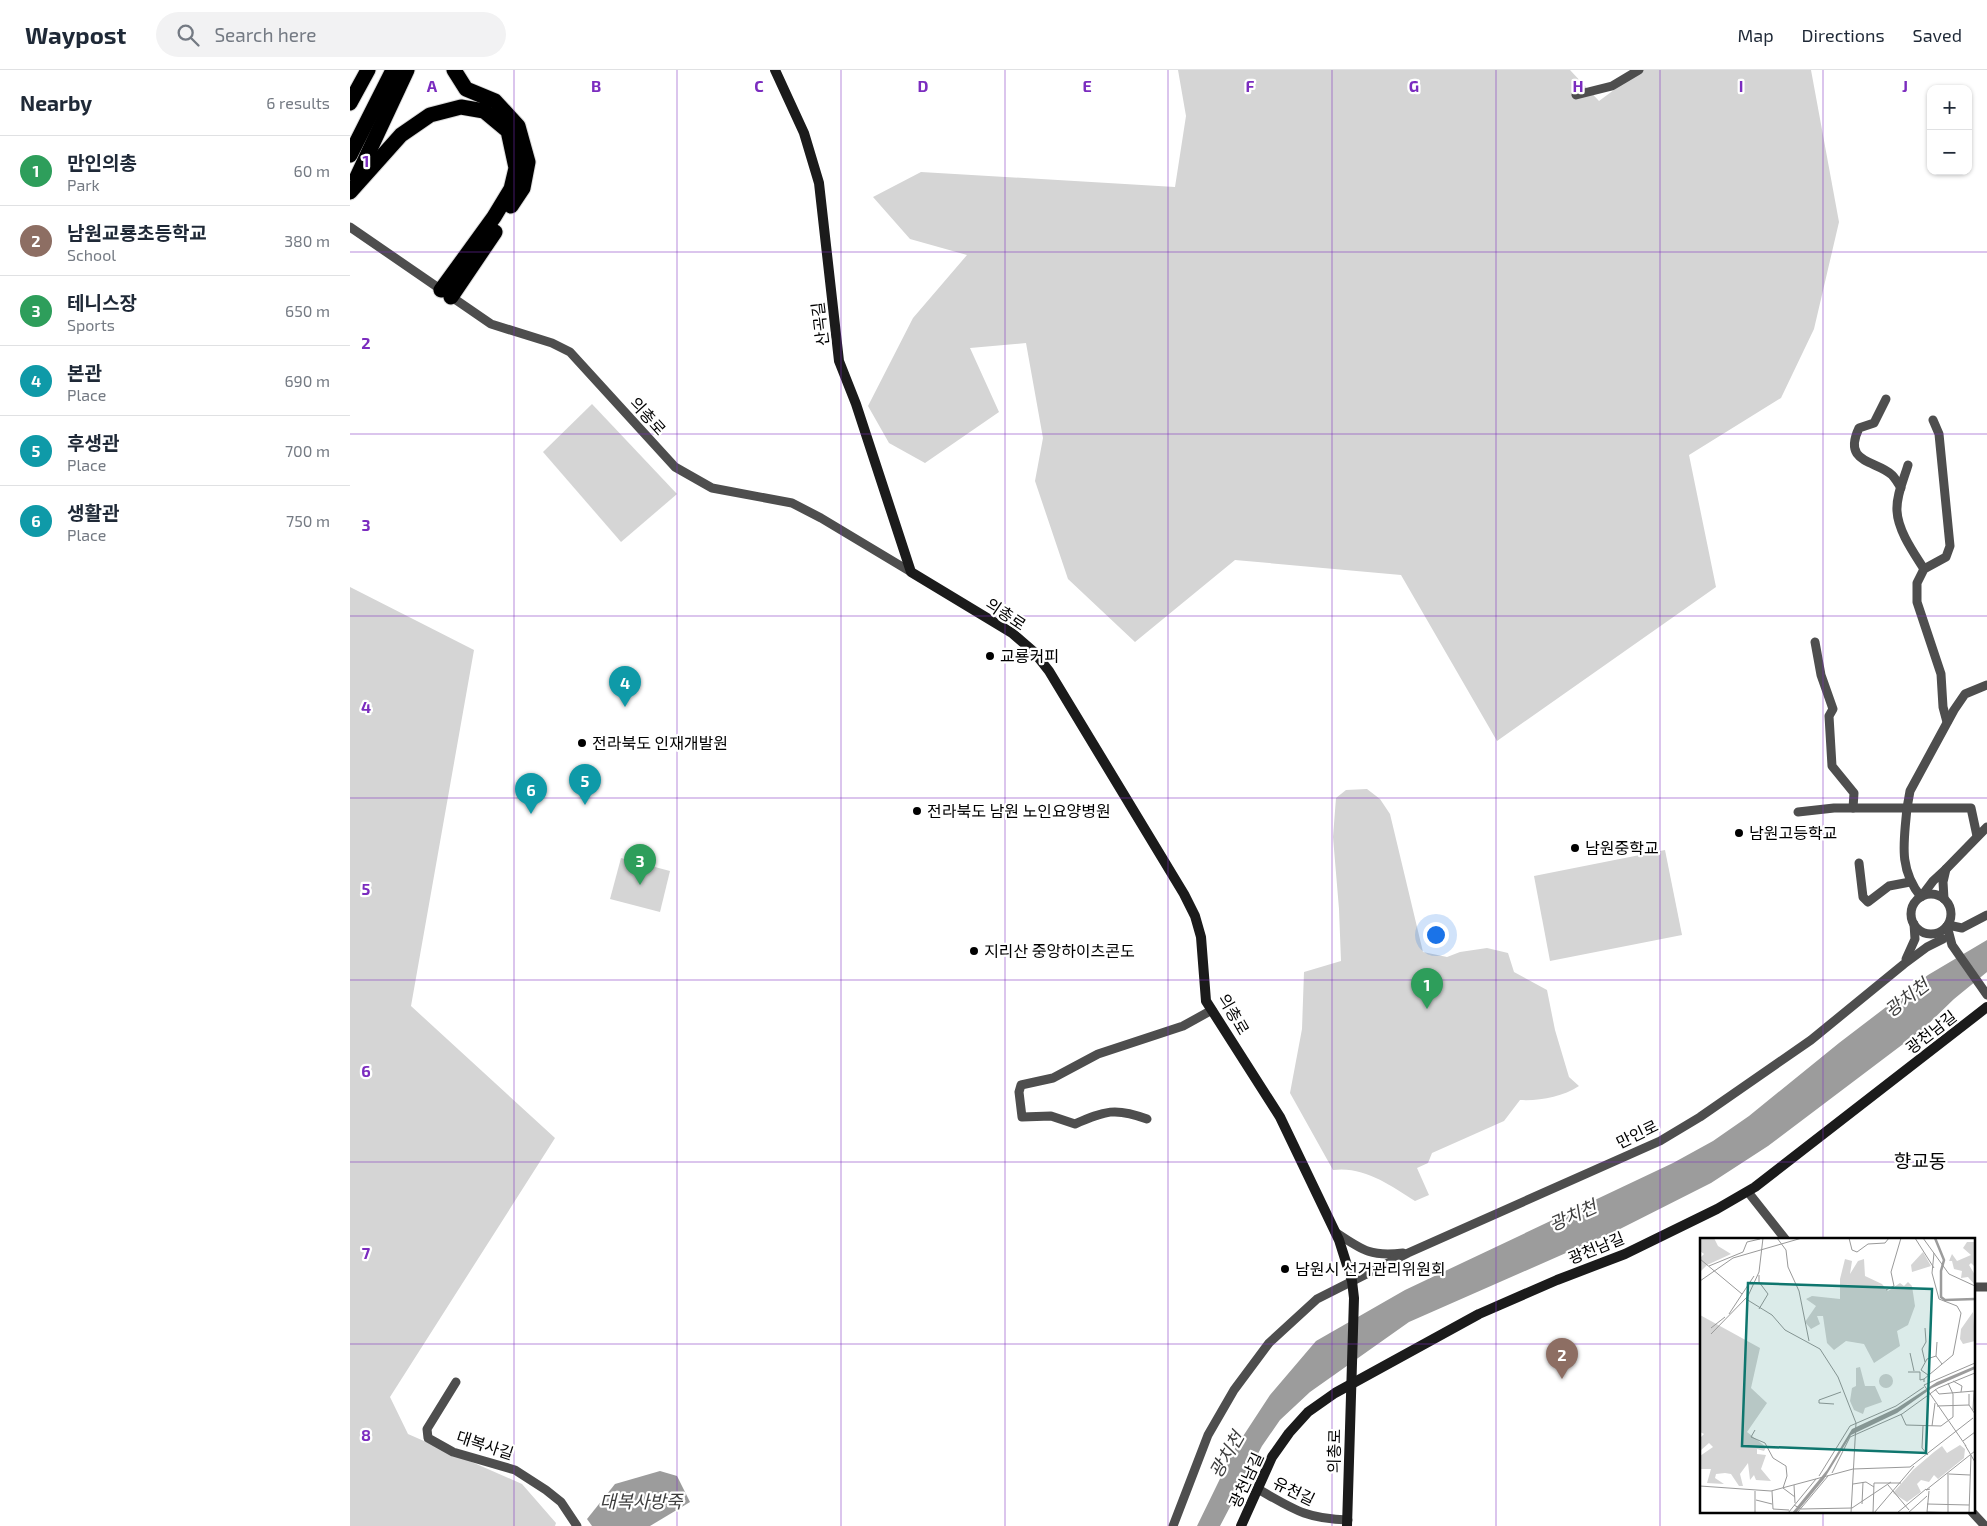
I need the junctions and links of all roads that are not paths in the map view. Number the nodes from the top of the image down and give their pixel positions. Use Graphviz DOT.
graph roads {
  1 [pos="368,70"];
  2 [pos="393,70"];
  3 [pos="407,70"];
  4 [pos="454,70"];
  5 [pos="775,70"];
  6 [pos="1639,70"];
  7 [pos="1576,95"];
  8 [pos="350,103"];
  9 [pos="350,154"];
  10 [pos="350,192"];
  11 [pos="350,227"];
  12 [pos="446,293"];
  13 [pos="1886,399"];
  14 [pos="1933,420"];
  15 [pos="1908,465"];
  16 [pos="1901,488"];
  17 [pos="1924,569"];
  18 [pos="911,572"];
  19 [pos="1815,642"];
  20 [pos="1987,685"];
  21 [pos="1947,722"];
  22 [pos="1853,808"];
  23 [pos="1907,808"];
  24 [pos="1798,812"];
  25 [pos="1987,827"];
  26 [pos="1976,836"];
  27 [pos="1859,863"];
  28 [pos="1946,869"];
  29 [pos="1910,882"];
  30 [pos="1921,897"];
  31 [pos="1944,899"];
  32 [pos="1987,915"];
  33 [pos="1949,923"];
  34 [pos="1914,924"];
  35 [pos="1937,936"];
  36 [pos="1952,945"];
  37 [pos="1904,964"];
  38 [pos="1987,995"];
  39 [pos="1987,1007"];
  40 [pos="1212,1010"];
  41 [pos="1147,1119"];
  42 [pos="1748,1192"];
  43 [pos="1335,1232"];
  44 [pos="1784,1238"];
  45 [pos="1408,1253"];
  46 [pos="1352,1281"];
  47 [pos="1974,1286"];
  48 [pos="1987,1287"];
  49 [pos="1351,1380"];
  50 [pos="456,1382"];
  51 [pos="1258,1489"];
  52 [pos="1974,1514"];
  53 [pos="1348,1523"];
  54 [pos="578,1526"];
  55 [pos="1173,1526"];
  56 [pos="1241,1526"];
  57 [pos="1985,1526"];
  1 -- 8 [label="highway"];
  2 -- 9 [label="highway"];
  3 -- 10 [label="highway"];
  4 -- 12 [label="highway"];
  5 -- 18 [label="street, 산곡길"];
  6 -- 7 [label="street"];
  10 -- 12 [label="highway"];
  11 -- 12 [label="street, 의총로"];
  12 -- 18 [label="street, 의총로"];
  13 -- 16 [label="street"];
  14 -- 17 [label="street"];
  15 -- 16 [label="street"];
  16 -- 17 [label="street"];
  17 -- 21 [label="street"];
  18 -- 40 [label="street, 의총로"];
  19 -- 22 [label="street"];
  20 -- 21 [label="street"];
  21 -- 23 [label="street"];
  22 -- 23 [label="street"];
  22 -- 24 [label="street"];
  23 -- 26 [label="street"];
  23 -- 29 [label="street"];
  25 -- 26 [label="street"];
  26 -- 28 [label="street"];
  27 -- 29 [label="street"];
  28 -- 30 [label="street"];
  28 -- 31 [label="street"];
  29 -- 30 [label="street"];
  30 -- 31 [label="street"];
  30 -- 34 [label="street"];
  31 -- 33 [label="street"];
  32 -- 33 [label="street"];
  33 -- 35 [label="street"];
  33 -- 36 [label="street"];
  34 -- 35 [label="street"];
  34 -- 37 [label="street"];
  35 -- 36 [label="street"];
  35 -- 37 [label="street, 만인로"];
  36 -- 38 [label="street"];
  37 -- 45 [label="street, 만인로"];
  39 -- 42 [label="street, 광천남길"];
  40 -- 41 [label="street"];
  40 -- 43 [label="street, 의총로"];
  42 -- 44 [label="street"];
  42 -- 49 [label="street, 광천남길"];
  43 -- 45 [label="street"];
  43 -- 46 [label="street, 의총로"];
  45 -- 46 [label="street, 만인로"];
  46 -- 49 [label="street, 의총로"];
  46 -- 55 [label="street, 만인로"];
  47 -- 48 [label="street"];
  49 -- 51 [label="street, 광천남길"];
  49 -- 53 [label="street, 의총로"];
  50 -- 54 [label="street, 대복사길"];
  51 -- 53 [label="street, 유천길"];
  51 -- 56 [label="street, 광천남길"];
  52 -- 57 [label="street"];
}
